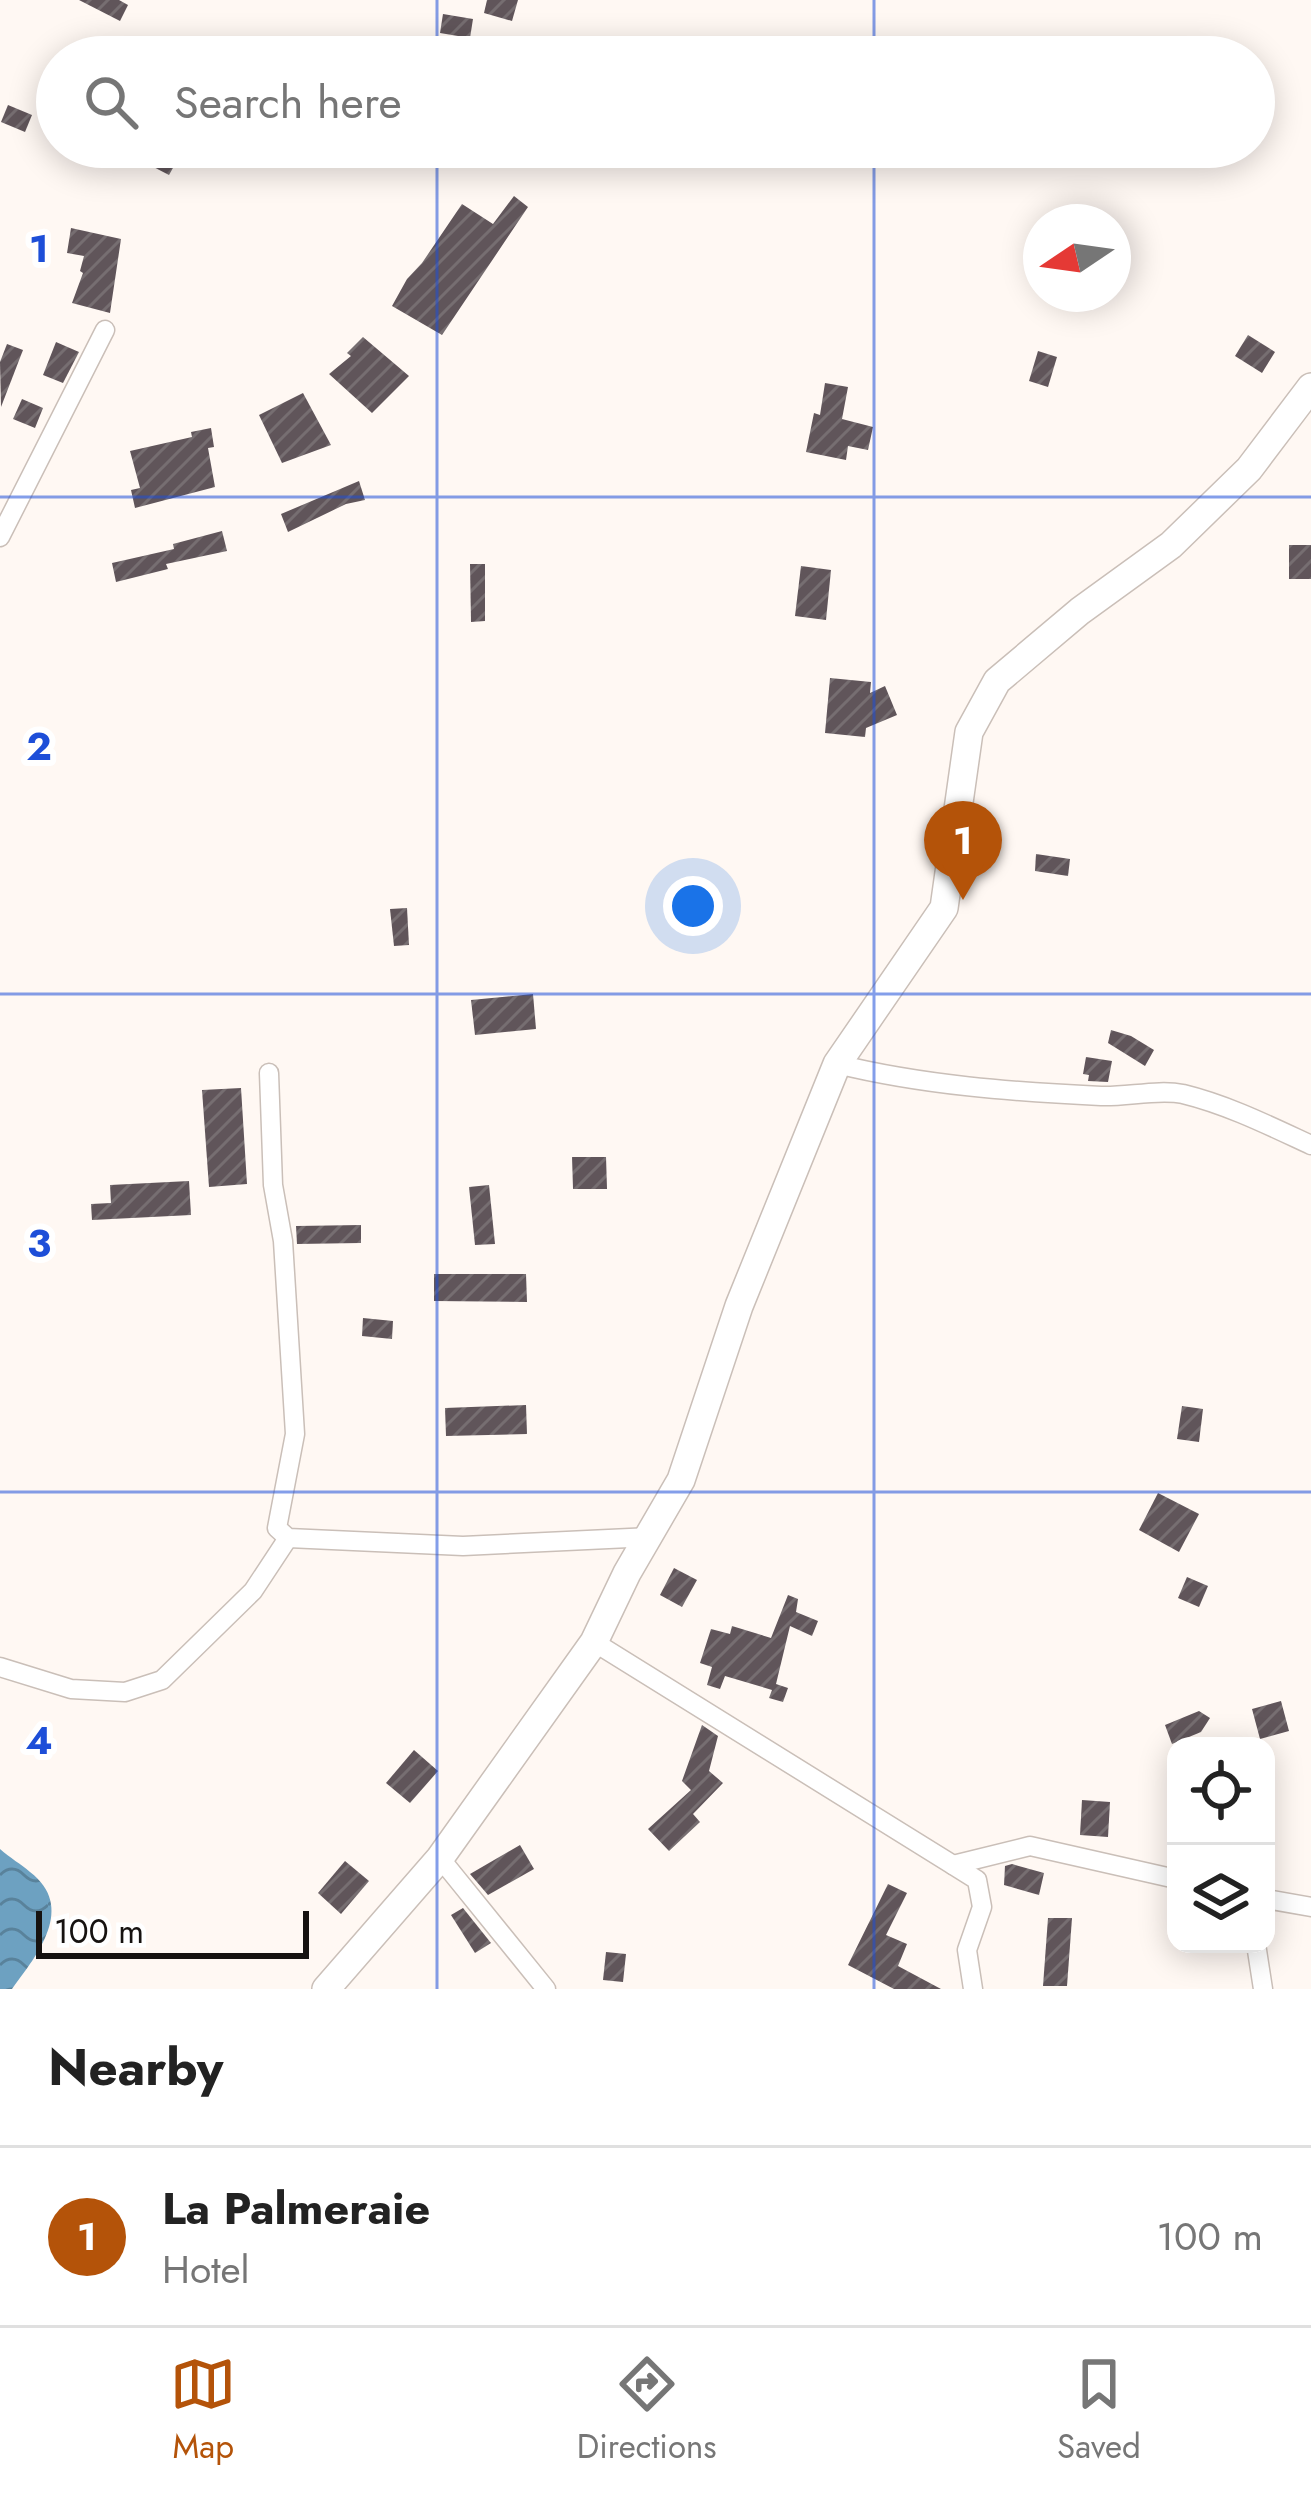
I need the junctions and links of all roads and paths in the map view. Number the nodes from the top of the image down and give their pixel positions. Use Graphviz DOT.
graph roads {
  1 [pos="105,330"];
  2 [pos="1311,387"];
  3 [pos="0,537"];
  4 [pos="837,1064"];
  5 [pos="269,1073"];
  6 [pos="1311,1145"];
  7 [pos="651,1537"];
  8 [pos="288,1538"];
  9 [pos="594,1642"];
  10 [pos="0,1667"];
  11 [pos="440,1858"];
  12 [pos="953,1865"];
  13 [pos="1167,1877"];
  14 [pos="1275,1900"];
  15 [pos="1311,1906"];
  16 [pos="1257,1953"];
  17 [pos="326,1989"];
  18 [pos="546,1989"];
  19 [pos="974,1989"];
  20 [pos="1263,1989"];
  1 -- 3 [label="street"];
  2 -- 4 [label="street"];
  4 -- 6 [label="street"];
  4 -- 7 [label="street"];
  5 -- 8 [label="street"];
  7 -- 8 [label="street"];
  7 -- 9 [label="street"];
  8 -- 10 [label="street"];
  9 -- 11 [label="street"];
  9 -- 12 [label="street"];
  11 -- 17 [label="street"];
  11 -- 18 [label="street"];
  12 -- 13 [label="street"];
  12 -- 19 [label="street"];
  14 -- 15 [label="street"];
  16 -- 20 [label="street"];
}
